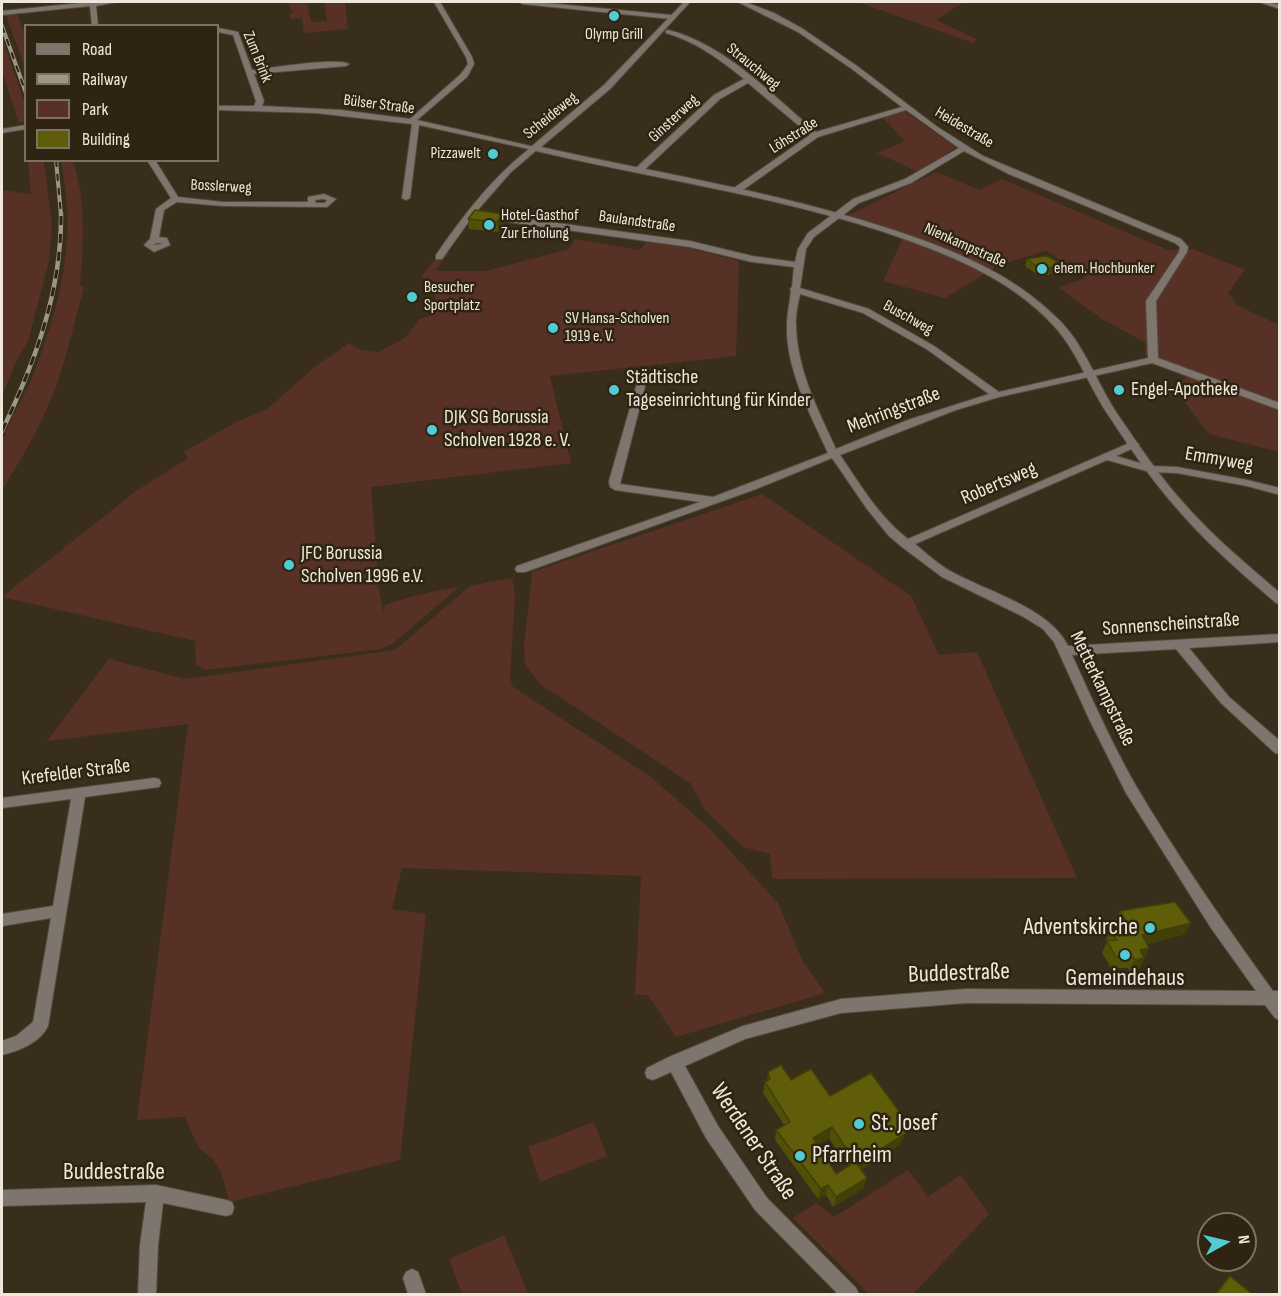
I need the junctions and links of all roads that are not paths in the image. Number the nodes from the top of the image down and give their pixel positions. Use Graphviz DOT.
graph roads {
  1 [pos="114,2"];
  2 [pos="437,2"];
  3 [pos="522,2"];
  4 [pos="539,2"];
  5 [pos="687,2"];
  6 [pos="741,2"];
  7 [pos="1262,2"];
  8 [pos="93,3"];
  9 [pos="1280,7"];
  10 [pos="2,13"];
  11 [pos="671,17"];
  12 [pos="95,24"];
  13 [pos="219,30"];
  14 [pos="668,32"];
  15 [pos="346,64"];
  16 [pos="250,72"];
  17 [pos="750,79"];
  18 [pos="759,87"];
  19 [pos="728,90"];
  20 [pos="219,108"];
  21 [pos="257,108"];
  22 [pos="906,108"];
  23 [pos="414,122"];
  24 [pos="24,127"];
  25 [pos="2,130"];
  26 [pos="815,135"];
  27 [pos="535,148"];
  28 [pos="964,148"];
  29 [pos="152,162"];
  30 [pos="639,170"];
  31 [pos="737,190"];
  32 [pos="406,198"];
  33 [pos="175,200"];
  34 [pos="312,204"];
  35 [pos="837,213"];
  36 [pos="470,214"];
  37 [pos="154,240"];
  38 [pos="439,257"];
  39 [pos="799,265"];
  40 [pos="794,289"];
  41 [pos="1153,360"];
  42 [pos="1089,373"];
  43 [pos="643,375"];
  44 [pos="997,395"];
  45 [pos="1280,407"];
  46 [pos="1134,444"];
  47 [pos="833,453"];
  48 [pos="1106,456"];
  49 [pos="1150,469"];
  50 [pos="1280,492"];
  51 [pos="716,500"];
  52 [pos="906,544"];
  53 [pos="520,569"];
  54 [pos="1280,600"];
  55 [pos="1280,638"];
  56 [pos="1179,644"];
  57 [pos="1065,651"];
  58 [pos="1280,749"];
  59 [pos="154,783"];
  60 [pos="79,794"];
  61 [pos="2,802"];
  62 [pos="59,911"];
  63 [pos="2,920"];
  64 [pos="1274,998"];
  65 [pos="1280,1013"];
  66 [pos="2,1048"];
  67 [pos="674,1062"];
  68 [pos="653,1073"];
  69 [pos="156,1192"];
  70 [pos="2,1198"];
  71 [pos="226,1208"];
  72 [pos="147,1294"];
  73 [pos="850,1294"];
  1 -- 8 [label="street"];
  2 -- 23 [label="street"];
  3 -- 4 [label="street"];
  4 -- 11 [label="street"];
  5 -- 11 [label="street, Scheideweg"];
  6 -- 22 [label="street, Heidestraße"];
  7 -- 9 [label="street"];
  8 -- 10 [label="street"];
  8 -- 12 [label="street"];
  11 -- 27 [label="street, Scheideweg"];
  13 -- 16 [label="street, Zum Brink"];
  14 -- 17 [label="street, Strauchweg"];
  15 -- 16 [label="street"];
  16 -- 21 [label="street, Zum Brink"];
  17 -- 18 [label="street, Strauchweg"];
  17 -- 19 [label="street, Ginsterweg"];
  18 -- 19 [label="street"];
  18 -- 26 [label="street, Strauchweg"];
  19 -- 30 [label="street, Ginsterweg"];
  20 -- 21 [label="street, Bülser Straße"];
  21 -- 23 [label="street, Bülser Straße"];
  22 -- 26 [label="street, Löhstraße"];
  22 -- 28 [label="street, Heidestraße"];
  23 -- 27 [label="street, Bülser Straße"];
  23 -- 32 [label="street"];
  24 -- 25 [label="street"];
  26 -- 31 [label="street, Löhstraße"];
  27 -- 30 [label="street, Nienkampstraße"];
  27 -- 36 [label="street, Scheideweg"];
  28 -- 35 [label="street, Metterkampstraße"];
  28 -- 41 [label="street, Heidestraße"];
  29 -- 33 [label="street, Bosslerweg"];
  30 -- 31 [label="street, Nienkampstraße"];
  31 -- 35 [label="street, Nienkampstraße"];
  33 -- 34 [label="street, Bosslerweg"];
  33 -- 37 [label="street"];
  35 -- 39 [label="street, Metterkampstraße"];
  35 -- 42 [label="street, Nienkampstraße"];
  36 -- 38 [label="street, Scheideweg"];
  36 -- 39 [label="street, Baulandstraße"];
  39 -- 40 [label="street, Metterkampstraße"];
  40 -- 44 [label="street, Buschweg"];
  40 -- 47 [label="street, Metterkampstraße"];
  41 -- 42 [label="street, Mehringstraße"];
  41 -- 45 [label="street"];
  42 -- 44 [label="street, Mehringstraße"];
  42 -- 46 [label="street, Nienkampstraße"];
  43 -- 51 [label="street, Mehringstraße"];
  44 -- 47 [label="street, Mehringstraße"];
  46 -- 48 [label="street, Robertsweg"];
  46 -- 49 [label="street, Nienkampstraße"];
  47 -- 51 [label="street, Mehringstraße"];
  47 -- 52 [label="street, Metterkampstraße"];
  48 -- 49 [label="street"];
  48 -- 52 [label="street, Robertsweg"];
  49 -- 50 [label="street, Emmyweg"];
  49 -- 54 [label="street, Nienkampstraße"];
  51 -- 53 [label="street, Mehringstraße"];
  52 -- 57 [label="street, Metterkampstraße"];
  55 -- 56 [label="street, Sonnenscheinstraße"];
  56 -- 57 [label="street, Sonnenscheinstraße"];
  56 -- 58 [label="street"];
  57 -- 64 [label="street, Metterkampstraße"];
  59 -- 60 [label="street, Krefelder Straße"];
  60 -- 61 [label="street, Krefelder Straße"];
  60 -- 62 [label="street"];
  62 -- 63 [label="street"];
  62 -- 66 [label="street"];
  64 -- 65 [label="street, Metterkampstraße"];
  64 -- 67 [label="street, Buddestraße"];
  67 -- 68 [label="street, Buddestraße"];
  67 -- 73 [label="street, Werdener Straße"];
  69 -- 70 [label="street, Buddestraße"];
  69 -- 71 [label="street, Buddestraße"];
  69 -- 72 [label="street"];
}
